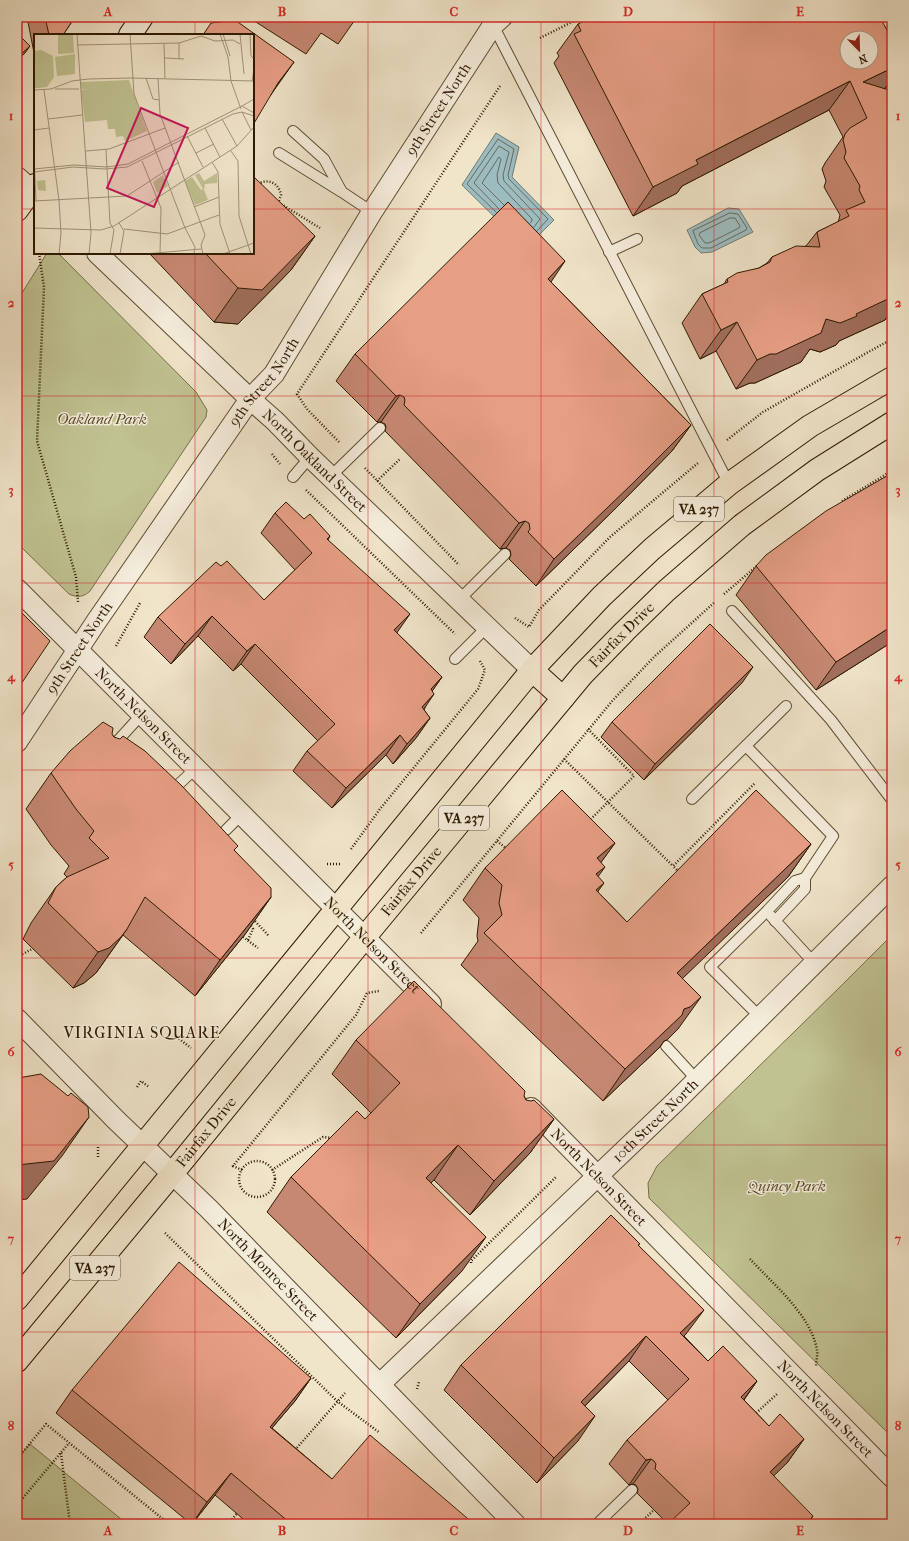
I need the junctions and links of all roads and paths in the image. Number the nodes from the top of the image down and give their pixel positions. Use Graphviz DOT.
graph roads {
  1 [pos="142,17"];
  2 [pos="582,17"];
  3 [pos="495,20"];
  4 [pos="131,34"];
  5 [pos="540,38"];
  6 [pos="500,86"];
  7 [pos="293,131"];
  8 [pos="279,153"];
  9 [pos="30,186"];
  10 [pos="255,187"];
  11 [pos="342,192"];
  12 [pos="279,203"];
  13 [pos="275,207"];
  14 [pos="17,210"];
  15 [pos="372,212"];
  16 [pos="320,228"];
  17 [pos="637,239"];
  18 [pos="609,252"];
  19 [pos="39,254"];
  20 [pos="97,254"];
  21 [pos="892,378"];
  22 [pos="250,399"];
  23 [pos="892,422"];
  24 [pos="380,428"];
  25 [pos="268,449"];
  26 [pos="352,455"];
  27 [pos="310,457"];
  28 [pos="400,459"];
  29 [pos="892,469"];
  30 [pos="293,477"];
  31 [pos="330,477"];
  32 [pos="377,481"];
  33 [pos="728,484"];
  34 [pos="838,504"];
  35 [pos="505,554"];
  36 [pos="760,564"];
  37 [pos="476,582"];
  38 [pos="17,589"];
  39 [pos="459,600"];
  40 [pos="78,602"];
  41 [pos="732,611"];
  42 [pos="512,617"];
  43 [pos="487,627"];
  44 [pos="529,627"];
  45 [pos="467,646"];
  46 [pos="78,649"];
  47 [pos="455,659"];
  48 [pos="532,670"];
  49 [pos="563,698"];
  50 [pos="786,706"];
  51 [pos="142,714"];
  52 [pos="588,729"];
  53 [pos="17,742"];
  54 [pos="746,746"];
  55 [pos="103,757"];
  56 [pos="564,759"];
  57 [pos="196,768"];
  58 [pos="769,769"];
  59 [pos="179,784"];
  60 [pos="692,799"];
  61 [pos="892,800"];
  62 [pos="608,802"];
  63 [pos="242,814"];
  64 [pos="587,822"];
  65 [pos="226,830"];
  66 [pos="497,841"];
  67 [pos="508,850"];
  68 [pos="349,852"];
  69 [pos="327,864"];
  70 [pos="342,864"];
  71 [pos="673,866"];
  72 [pos="682,875"];
  73 [pos="805,878"];
  74 [pos="892,886"];
  75 [pos="336,910"];
  76 [pos="767,912"];
  77 [pos="247,914"];
  78 [pos="248,921"];
  79 [pos="775,921"];
  80 [pos="421,934"];
  81 [pos="269,936"];
  82 [pos="243,937"];
  83 [pos="364,938"];
  84 [pos="248,940"];
  85 [pos="37,946"];
  86 [pos="258,948"];
  87 [pos="17,958"];
  88 [pos="814,963"];
  89 [pos="379,990"];
  90 [pos="444,1017"];
  91 [pos="760,1017"];
  92 [pos="17,1019"];
  93 [pos="174,1035"];
  94 [pos="666,1046"];
  95 [pos="194,1050"];
  96 [pos="697,1080"];
  97 [pos="137,1087"];
  98 [pos="149,1087"];
  99 [pos="524,1104"];
  100 [pos="337,1138"];
  101 [pos="143,1146"];
  102 [pos="98,1147"];
  103 [pos="98,1157"];
  104 [pos="242,1170"];
  105 [pos="272,1170"];
  106 [pos="172,1174"];
  107 [pos="597,1175"];
  108 [pos="165,1233"];
  109 [pos="466,1256"];
  110 [pos="750,1259"];
  111 [pos="471,1261"];
  112 [pos="17,1299"];
  113 [pos="17,1361"];
  114 [pos="816,1368"];
  115 [pos="795,1376"];
  116 [pos="380,1384"];
  117 [pos="345,1393"];
  118 [pos="337,1401"];
  119 [pos="753,1416"];
  120 [pos="380,1433"];
  121 [pos="69,1443"];
  122 [pos="61,1453"];
  123 [pos="290,1455"];
  124 [pos="17,1459"];
  125 [pos="892,1476"];
  126 [pos="632,1490"];
  127 [pos="17,1505"];
  128 [pos="243,1507"];
  129 [pos="656,1508"];
  130 [pos="70,1524"];
  131 [pos="168,1524"];
  132 [pos="228,1524"];
  133 [pos="515,1524"];
  134 [pos="597,1524"];
  135 [pos="639,1524"];
  1 -- 4 [label="main road"];
  2 -- 5 [label="path"];
  3 -- 15 [label="street, 9th Street North"];
  3 -- 18 [label="lane"];
  6 -- 26 [label="path"];
  7 -- 11 [label="lane"];
  8 -- 11 [label="lane"];
  9 -- 14 [label="main road"];
  10 -- 12 [label="path"];
  11 -- 15 [label="lane"];
  12 -- 13 [label="path"];
  12 -- 16 [label="path"];
  15 -- 22 [label="street, 9th Street North"];
  17 -- 18 [label="lane"];
  18 -- 33 [label="lane"];
  19 -- 40 [label="path"];
  20 -- 22 [label="street, North Oakland Street"];
  21 -- 33 [label="main road, VA 237"];
  22 -- 27 [label="street, North Oakland Street"];
  22 -- 46 [label="street, 9th Street North"];
  23 -- 49 [label="main road, Fairfax Drive / VA 237"];
  24 -- 26 [label="lane"];
  25 -- 30 [label="path"];
  26 -- 31 [label="lane"];
  26 -- 32 [label="path"];
  27 -- 30 [label="lane"];
  27 -- 31 [label="street, North Oakland Street"];
  28 -- 32 [label="path"];
  29 -- 34 [label="path"];
  30 -- 45 [label="path"];
  31 -- 39 [label="street, North Oakland Street"];
  32 -- 37 [label="path"];
  33 -- 48 [label="main road, VA 237"];
  35 -- 37 [label="lane"];
  36 -- 52 [label="path"];
  37 -- 39 [label="lane"];
  38 -- 46 [label="street, North Nelson Street"];
  39 -- 43 [label="street, North Oakland Street"];
  41 -- 61 [label="lane"];
  42 -- 44 [label="path"];
  43 -- 45 [label="lane"];
  43 -- 48 [label="street, North Oakland Street"];
  45 -- 47 [label="lane"];
  45 -- 68 [label="path"];
  46 -- 51 [label="street, North Nelson Street"];
  46 -- 53 [label="street, 9th Street North"];
  48 -- 49 [label="main road"];
  48 -- 75 [label="main road, VA 237"];
  49 -- 83 [label="main road, Fairfax Drive / VA 237"];
  50 -- 54 [label="lane"];
  51 -- 55 [label="lane"];
  51 -- 57 [label="street, North Nelson Street"];
  52 -- 56 [label="path"];
  52 -- 62 [label="path"];
  54 -- 58 [label="lane"];
  54 -- 60 [label="lane"];
  56 -- 62 [label="path"];
  56 -- 66 [label="path"];
  57 -- 59 [label="lane"];
  57 -- 63 [label="street, North Nelson Street"];
  58 -- 71 [label="path"];
  58 -- 73 [label="lane"];
  62 -- 64 [label="path"];
  62 -- 71 [label="path"];
  63 -- 65 [label="lane"];
  63 -- 75 [label="street, North Nelson Street"];
  66 -- 67 [label="path"];
  66 -- 80 [label="path"];
  69 -- 70 [label="path"];
  71 -- 72 [label="path"];
  73 -- 76 [label="lane"];
  73 -- 79 [label="lane"];
  74 -- 88 [label="street, 10th Street North"];
  75 -- 83 [label="street, North Nelson Street"];
  75 -- 101 [label="main road, VA 237"];
  76 -- 79 [label="lane"];
  76 -- 91 [label="lane"];
  77 -- 81 [label="path"];
  78 -- 84 [label="path"];
  79 -- 88 [label="lane"];
  82 -- 84 [label="path"];
  83 -- 90 [label="street, North Nelson Street"];
  83 -- 106 [label="main road, Fairfax Drive / VA 237"];
  84 -- 86 [label="path"];
  85 -- 87 [label="path"];
  88 -- 91 [label="street, 10th Street North"];
  89 -- 104 [label="path"];
  91 -- 96 [label="street, 10th Street North"];
  92 -- 101 [label="street, North Monroe Street"];
  93 -- 95 [label="path"];
  94 -- 96 [label="lane"];
  96 -- 107 [label="street, 10th Street North"];
  97 -- 98 [label="path"];
  99 -- 107 [label="street, North Nelson Street"];
  100 -- 105 [label="path"];
  101 -- 106 [label="street, North Monroe Street"];
  101 -- 112 [label="main road, VA 237"];
  102 -- 103 [label="path"];
  104 -- 105 [label="path"];
  104 -- 105 [label="path"];
  106 -- 113 [label="main road, Fairfax Drive / VA 237"];
  106 -- 116 [label="street, North Monroe Street"];
  107 -- 115 [label="street, North Nelson Street"];
  107 -- 116 [label="street, 10th Street North"];
  108 -- 118 [label="path"];
  109 -- 111 [label="path"];
  110 -- 114 [label="path"];
  115 -- 119 [label="path"];
  115 -- 125 [label="street, North Nelson Street"];
  116 -- 133 [label="street, North Monroe Street"];
  117 -- 118 [label="path"];
  118 -- 120 [label="path"];
  118 -- 123 [label="path"];
  121 -- 122 [label="path"];
  121 -- 124 [label="path"];
  121 -- 131 [label="path"];
  122 -- 127 [label="path"];
  122 -- 130 [label="path"];
  126 -- 134 [label="lane"];
  128 -- 132 [label="path"];
  129 -- 135 [label="path"];
}
